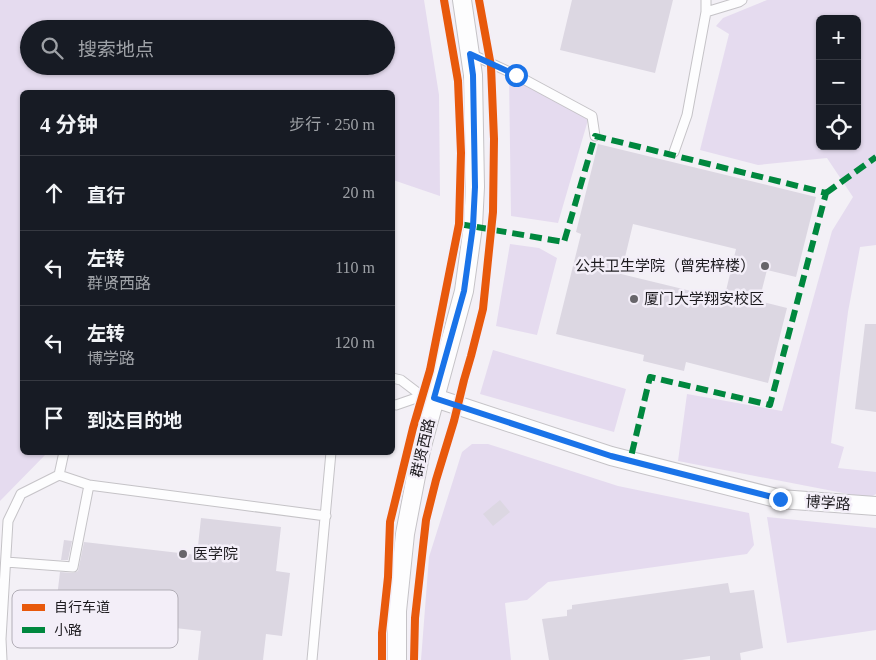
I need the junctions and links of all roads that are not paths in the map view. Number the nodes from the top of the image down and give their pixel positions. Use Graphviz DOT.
graph roads {
  1 [pos="462,0"];
  2 [pos="706,0"];
  3 [pos="742,0"];
  4 [pos="706,12"];
  5 [pos="470,54"];
  6 [pos="595,136"];
  7 [pos="674,152"];
  8 [pos="395,379"];
  9 [pos="428,397"];
  10 [pos="395,405"];
  11 [pos="63,455"];
  12 [pos="331,455"];
  13 [pos="59,475"];
  14 [pos="89,485"];
  15 [pos="876,506"];
  16 [pos="326,516"];
  17 [pos="6,562"];
  18 [pos="2,660"];
  19 [pos="312,660"];
  20 [pos="397,660"];
  1 -- 5 [label="street, 群贤西路"];
  2 -- 4 [label="lane"];
  3 -- 4 [label="lane"];
  4 -- 7 [label="lane"];
  5 -- 6 [label="lane"];
  5 -- 9 [label="street, 群贤西路"];
  8 -- 9 [label="lane"];
  9 -- 10 [label="lane"];
  9 -- 15 [label="street, 博学路"];
  9 -- 20 [label="street, 群贤西路"];
  11 -- 13 [label="lane"];
  12 -- 16 [label="lane"];
  13 -- 14 [label="lane"];
  13 -- 17 [label="lane"];
  14 -- 16 [label="lane"];
  14 -- 17 [label="lane"];
  16 -- 19 [label="lane"];
  17 -- 18 [label="lane"];
}
